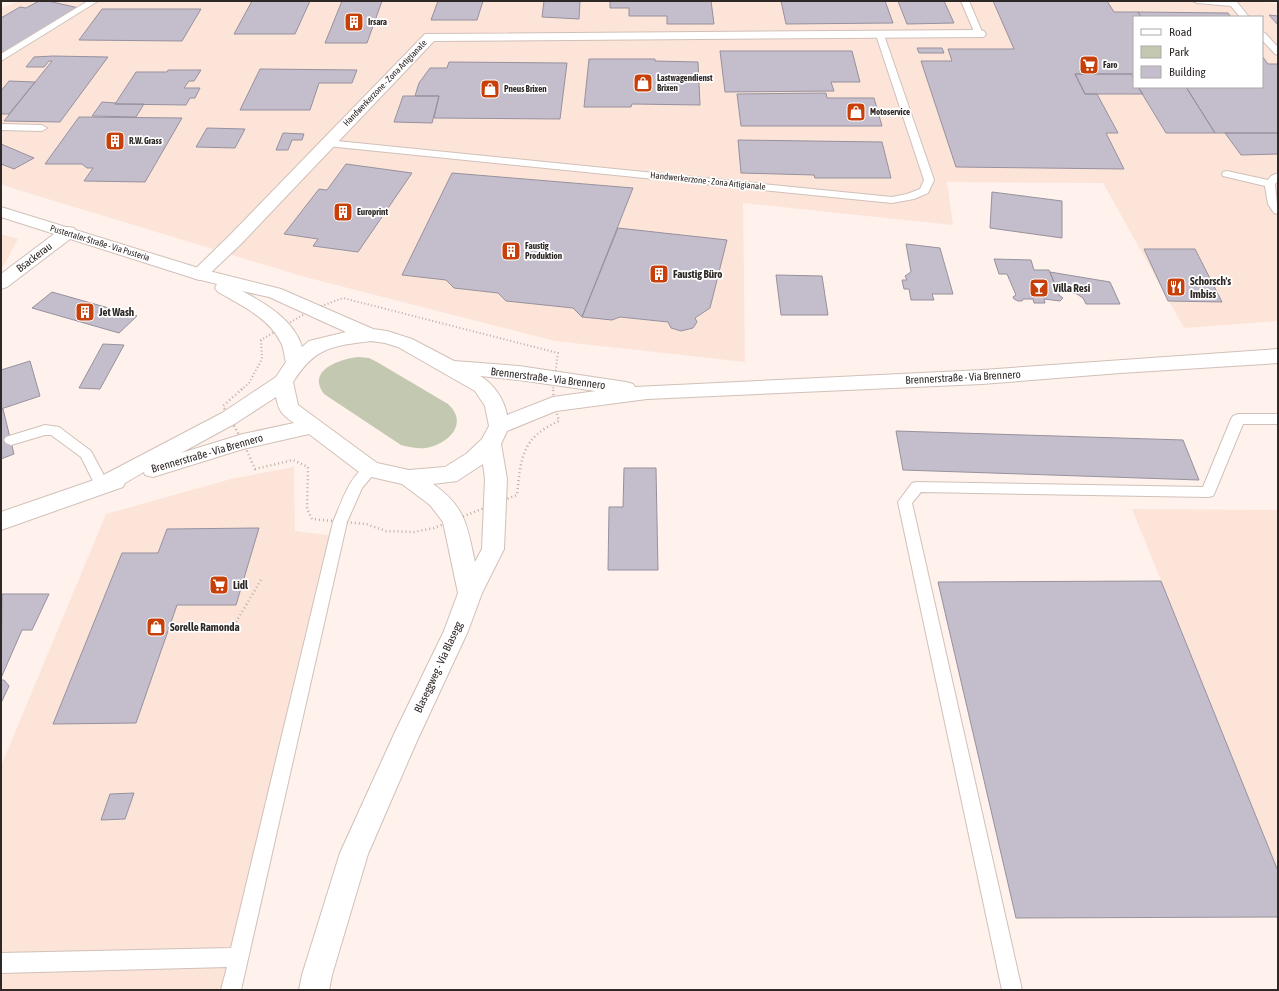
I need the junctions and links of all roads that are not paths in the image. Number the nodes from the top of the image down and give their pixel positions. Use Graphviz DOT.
graph roads {
  1 [pos="94,1"];
  2 [pos="965,1"];
  3 [pos="1197,1"];
  4 [pos="1244,16"];
  5 [pos="980,34"];
  6 [pos="880,35"];
  7 [pos="1263,36"];
  8 [pos="1278,52"];
  9 [pos="1,58"];
  10 [pos="1,127"];
  11 [pos="42,128"];
  12 [pos="327,143"];
  13 [pos="1227,174"];
  14 [pos="1278,176"];
  15 [pos="1270,184"];
  16 [pos="1278,211"];
  17 [pos="1,212"];
  18 [pos="68,232"];
  19 [pos="199,274"];
  20 [pos="1,283"];
  21 [pos="371,335"];
  22 [pos="1278,356"];
  23 [pos="296,362"];
  24 [pos="449,367"];
  25 [pos="284,382"];
  26 [pos="647,392"];
  27 [pos="1278,419"];
  28 [pos="313,426"];
  29 [pos="494,435"];
  30 [pos="11,440"];
  31 [pos="371,469"];
  32 [pos="409,478"];
  33 [pos="102,485"];
  34 [pos="3,524"];
  35 [pos="470,593"];
  36 [pos="238,957"];
  37 [pos="1,963"];
  38 [pos="231,990"];
  39 [pos="314,990"];
  40 [pos="1012,990"];
  1 -- 9 [label="lane"];
  2 -- 5 [label="lane"];
  3 -- 4 [label="lane"];
  5 -- 6 [label="main road, Handwerkerzone - Zona Artigianale"];
  6 -- 12 [label="main road, Handwerkerzone - Zona Artigianale"];
  6 -- 12 [label="lane, Handwerkerzone - Zona Artigianale"];
  7 -- 8 [label="lane"];
  10 -- 11 [label="lane"];
  12 -- 19 [label="main road, Handwerkerzone - Zona Artigianale"];
  13 -- 15 [label="lane"];
  14 -- 15 [label="lane"];
  15 -- 16 [label="lane"];
  17 -- 18 [label="main road, Pustertaler Straße - Via Pusteria"];
  18 -- 19 [label="main road, Pustertaler Straße - Via Pusteria"];
  18 -- 20 [label="main road, Bsackerau"];
  19 -- 21 [label="main road, Pustertaler Straße - Via Pusteria"];
  19 -- 23 [label="main road, Pustertaler Straße - Via Pusteria"];
  21 -- 23 [label="main road, Brennerstraße - Via Brennero"];
  21 -- 24 [label="main road, Brennerstraße - Via Brennero"];
  22 -- 26 [label="main road, Brennerstraße - Via Brennero"];
  23 -- 25 [label="main road, Brennerstraße - Via Brennero"];
  24 -- 26 [label="main road, Brennerstraße - Via Brennero"];
  24 -- 29 [label="main road, Brennerstraße - Via Brennero"];
  25 -- 28 [label="main road, Brennerstraße - Via Brennero"];
  25 -- 33 [label="main road, Brennerstraße - Via Brennero"];
  26 -- 29 [label="main road, Brennerstraße - Via Brennero"];
  27 -- 40 [label="lane"];
  28 -- 31 [label="main road, Brennerstraße - Via Brennero"];
  28 -- 33 [label="main road, Brennerstraße - Via Brennero"];
  29 -- 32 [label="main road, Brennerstraße - Via Brennero"];
  29 -- 35 [label="main road, Blaseggweg - Via Blasegg"];
  30 -- 33 [label="lane"];
  31 -- 32 [label="main road, Brennerstraße - Via Brennero"];
  31 -- 36 [label="lane"];
  32 -- 35 [label="main road"];
  33 -- 34 [label="main road, Brennerstraße - Via Brennero"];
  35 -- 39 [label="main road, Blaseggweg - Via Blasegg"];
  36 -- 37 [label="lane"];
  36 -- 38 [label="lane"];
}
